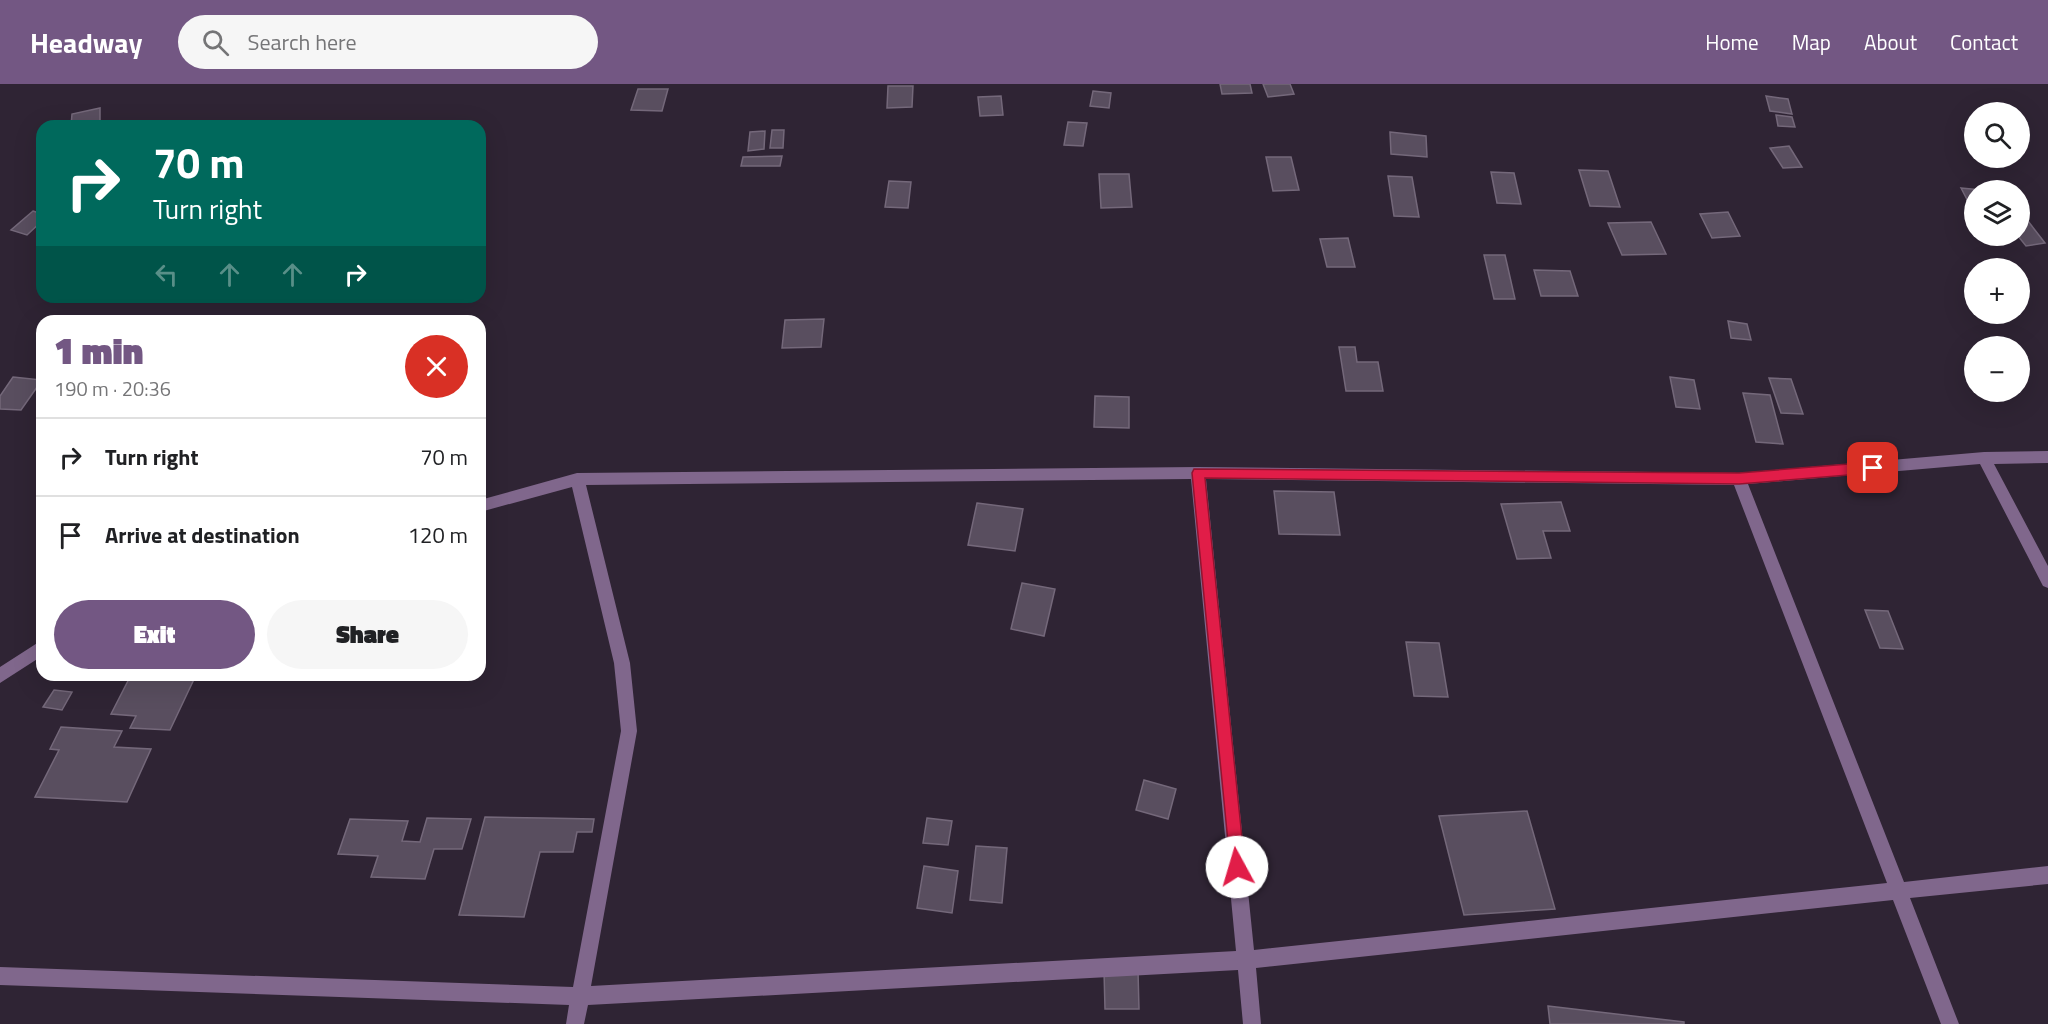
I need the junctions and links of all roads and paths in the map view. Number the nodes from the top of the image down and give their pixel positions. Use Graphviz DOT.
graph roads {
  1 [pos="2048,457"];
  2 [pos="1984,458"];
  3 [pos="1198,473"];
  4 [pos="577,479"];
  5 [pos="1739,479"];
  6 [pos="486,504"];
  7 [pos="2048,580"];
  8 [pos="36,651"];
  9 [pos="0,676"];
  10 [pos="2048,875"];
  11 [pos="1898,892"];
  12 [pos="1246,960"];
  13 [pos="0,976"];
  14 [pos="580,996"];
  15 [pos="575,1024"];
  16 [pos="1252,1024"];
  17 [pos="1950,1024"];
  1 -- 2 [label="street"];
  2 -- 5 [label="street"];
  2 -- 7 [label="street"];
  3 -- 4 [label="street"];
  3 -- 5 [label="street"];
  3 -- 12 [label="street"];
  4 -- 6 [label="street"];
  4 -- 14 [label="street"];
  5 -- 11 [label="street"];
  8 -- 9 [label="street"];
  10 -- 11 [label="street"];
  11 -- 12 [label="street"];
  11 -- 17 [label="street"];
  12 -- 14 [label="street"];
  12 -- 16 [label="street"];
  13 -- 14 [label="street"];
  14 -- 15 [label="street"];
}
